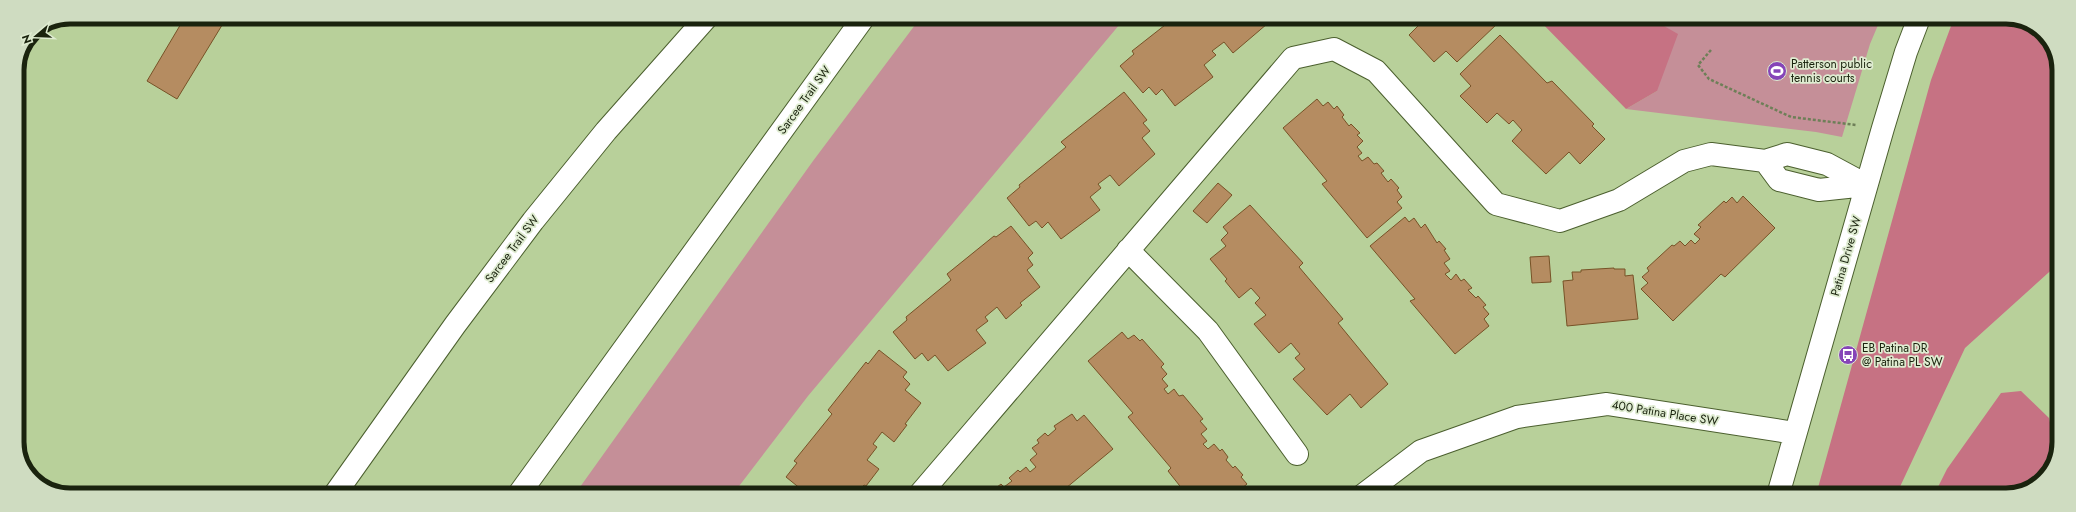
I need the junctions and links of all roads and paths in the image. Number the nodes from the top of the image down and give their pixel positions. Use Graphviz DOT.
graph roads {
  1 [pos="700,24"];
  2 [pos="859,24"];
  3 [pos="1917,24"];
  4 [pos="1711,50"];
  5 [pos="1883,128"];
  6 [pos="1866,185"];
  7 [pos="1128,250"];
  8 [pos="1795,433"];
  9 [pos="1297,454"];
  10 [pos="339,488"];
  11 [pos="523,488"];
  12 [pos="925,488"];
  13 [pos="1372,488"];
  14 [pos="1780,488"];
  1 -- 10 [label="main road, Sarcee Trail SW"];
  2 -- 11 [label="main road, Sarcee Trail SW"];
  3 -- 5 [label="main road, Patina Drive SW"];
  4 -- 5 [label="path"];
  5 -- 6 [label="main road, Patina Drive SW"];
  6 -- 7 [label="main road"];
  6 -- 8 [label="main road, Patina Drive SW"];
  7 -- 9 [label="main road"];
  7 -- 12 [label="main road"];
  8 -- 13 [label="main road, 400 Patina Place SW"];
  8 -- 14 [label="main road, Patina Drive SW"];
}
